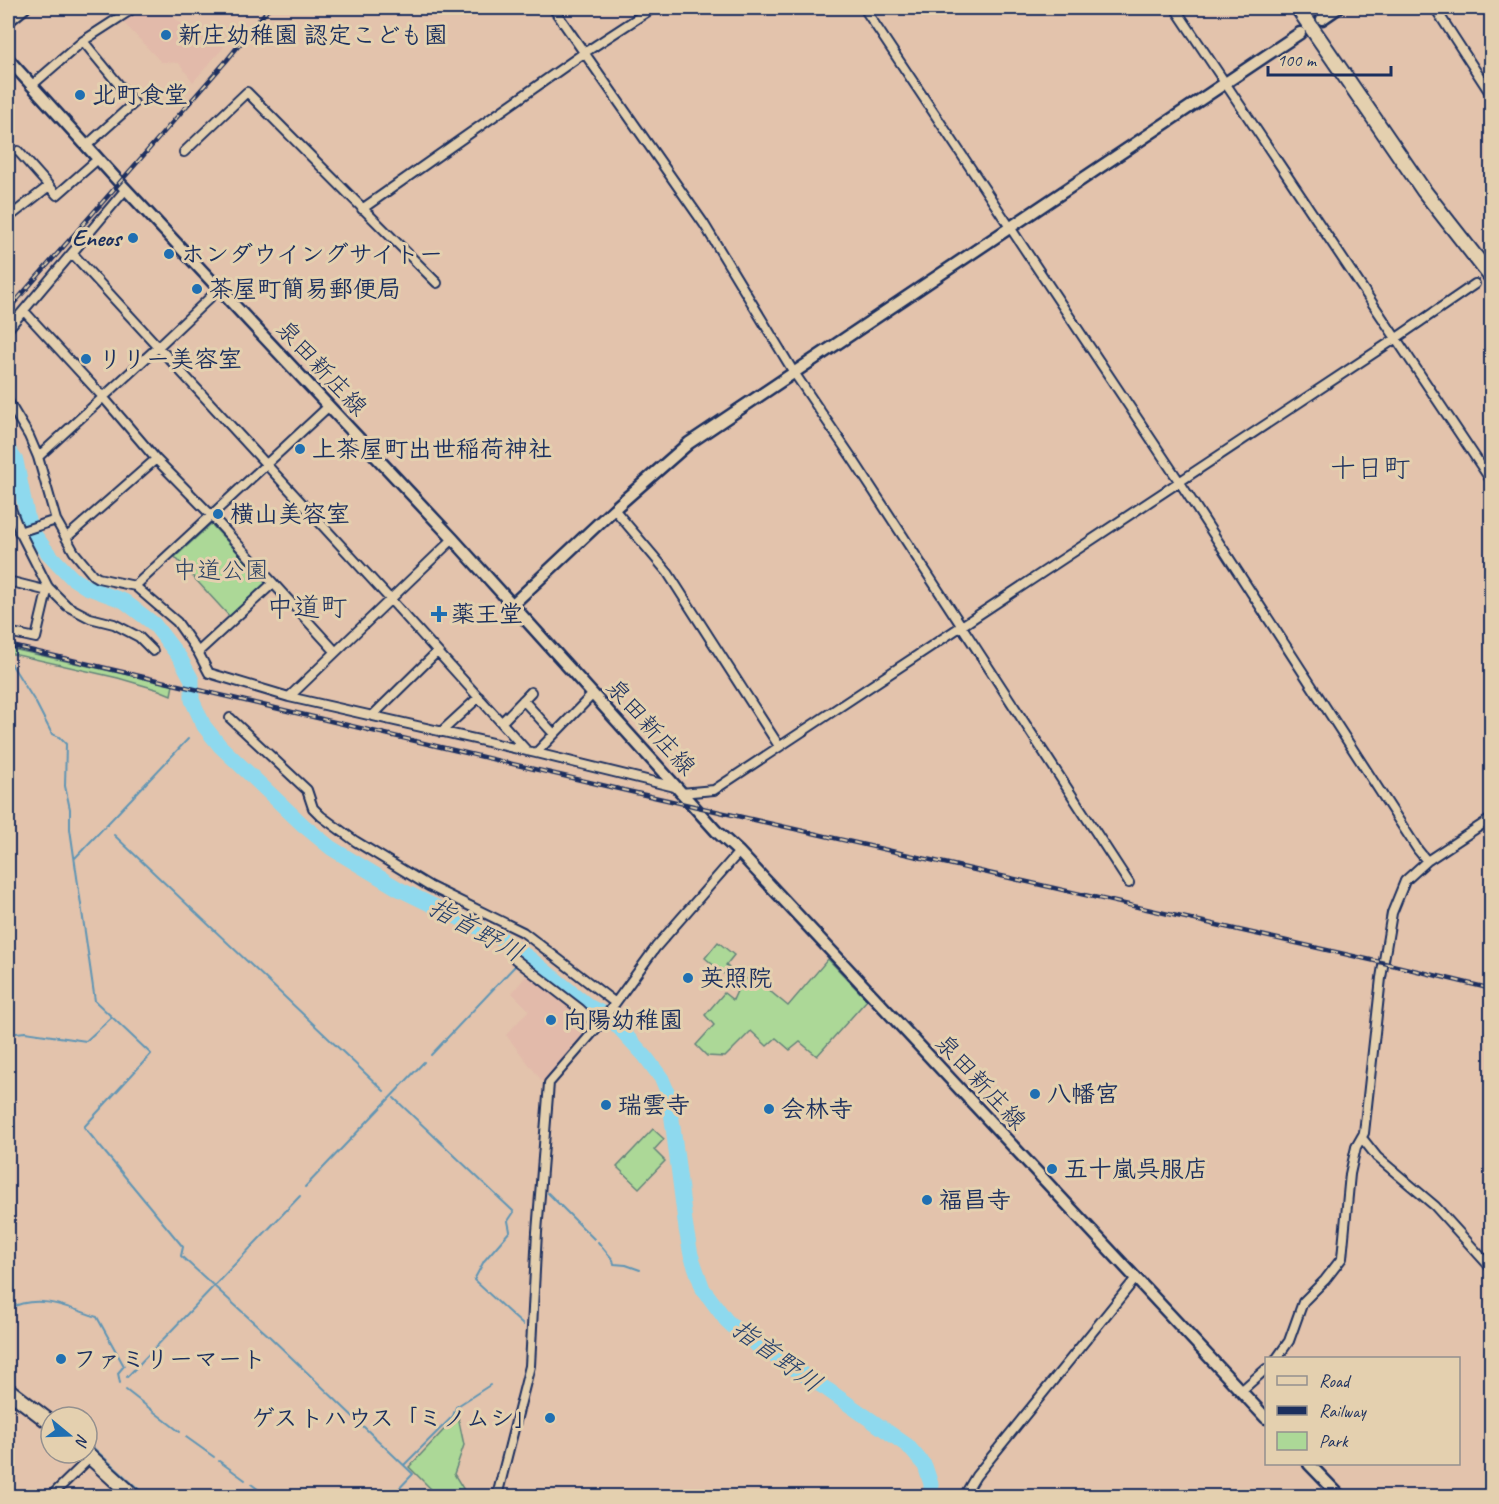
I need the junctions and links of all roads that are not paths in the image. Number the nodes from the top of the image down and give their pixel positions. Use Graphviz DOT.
graph roads {
  1 [pos="24,8"];
  2 [pos="134,8"];
  3 [pos="553,8"];
  4 [pos="653,8"];
  5 [pos="864,8"];
  6 [pos="1175,8"];
  7 [pos="1298,8"];
  8 [pos="1338,8"];
  9 [pos="1435,8"];
  10 [pos="1322,19"];
  11 [pos="8,21"];
  12 [pos="1300,33"];
  13 [pos="84,41"];
  14 [pos="584,53"];
  15 [pos="8,59"];
  16 [pos="1226,85"];
  17 [pos="32,86"];
  18 [pos="1491,96"];
  19 [pos="86,146"];
  20 [pos="18,151"];
  21 [pos="184,152"];
  22 [pos="98,159"];
  23 [pos="49,186"];
  24 [pos="126,189"];
  25 [pos="362,209"];
  26 [pos="8,218"];
  27 [pos="1010,228"];
  28 [pos="72,253"];
  29 [pos="1491,278"];
  30 [pos="437,283"];
  31 [pos="1475,284"];
  32 [pos="219,289"];
  33 [pos="24,311"];
  34 [pos="8,329"];
  35 [pos="1395,339"];
  36 [pos="158,347"];
  37 [pos="793,371"];
  38 [pos="103,397"];
  39 [pos="8,401"];
  40 [pos="329,406"];
  41 [pos="38,457"];
  42 [pos="156,459"];
  43 [pos="266,465"];
  44 [pos="1179,481"];
  45 [pos="1491,482"];
  46 [pos="8,501"];
  47 [pos="614,509"];
  48 [pos="211,515"];
  49 [pos="56,520"];
  50 [pos="8,528"];
  51 [pos="19,531"];
  52 [pos="66,538"];
  53 [pos="453,539"];
  54 [pos="8,581"];
  55 [pos="272,584"];
  56 [pos="135,586"];
  57 [pos="48,589"];
  58 [pos="390,599"];
  59 [pos="513,604"];
  60 [pos="961,627"];
  61 [pos="8,632"];
  62 [pos="153,651"];
  63 [pos="335,651"];
  64 [pos="198,652"];
  65 [pos="437,652"];
  66 [pos="531,692"];
  67 [pos="594,694"];
  68 [pos="289,697"];
  69 [pos="479,697"];
  70 [pos="523,700"];
  71 [pos="373,715"];
  72 [pos="230,718"];
  73 [pos="502,722"];
  74 [pos="441,732"];
  75 [pos="554,734"];
  76 [pos="779,746"];
  77 [pos="527,751"];
  78 [pos="536,753"];
  79 [pos="679,790"];
  80 [pos="1491,818"];
  81 [pos="739,852"];
  82 [pos="1427,861"];
  83 [pos="1129,883"];
  84 [pos="515,959"];
  85 [pos="614,1002"];
  86 [pos="599,1025"];
  87 [pos="1362,1138"];
  88 [pos="1491,1269"];
  89 [pos="1136,1278"];
  90 [pos="1278,1357"];
  91 [pos="1265,1370"];
  92 [pos="8,1390"];
  93 [pos="1241,1391"];
  94 [pos="39,1414"];
  95 [pos="1265,1417"];
  96 [pos="79,1465"];
  97 [pos="99,1465"];
  98 [pos="1310,1465"];
  99 [pos="51,1497"];
  100 [pos="133,1497"];
  101 [pos="497,1497"];
  102 [pos="964,1497"];
  103 [pos="1340,1497"];
  1 -- 11 [label="main road"];
  2 -- 13 [label="street"];
  3 -- 14 [label="street"];
  4 -- 14 [label="street"];
  5 -- 27 [label="street"];
  6 -- 16 [label="street"];
  7 -- 29 [label="highway"];
  8 -- 10 [label="main road"];
  9 -- 18 [label="street"];
  12 -- 16 [label="main road"];
  13 -- 17 [label="street"];
  13 -- 19 [label="street"];
  14 -- 25 [label="street"];
  14 -- 37 [label="street"];
  15 -- 17 [label="main road, 泉田新庄線"];
  16 -- 27 [label="main road"];
  16 -- 35 [label="street"];
  17 -- 19 [label="main road, 泉田新庄線"];
  19 -- 22 [label="main road, 泉田新庄線"];
  20 -- 23 [label="street"];
  21 -- 25 [label="street"];
  22 -- 23 [label="street"];
  22 -- 24 [label="main road, 泉田新庄線"];
  23 -- 26 [label="street"];
  24 -- 28 [label="street"];
  24 -- 32 [label="main road, 泉田新庄線"];
  25 -- 30 [label="street"];
  27 -- 37 [label="main road"];
  27 -- 44 [label="street"];
  28 -- 33 [label="street"];
  28 -- 36 [label="street"];
  31 -- 35 [label="street"];
  32 -- 36 [label="street"];
  32 -- 40 [label="main road, 泉田新庄線"];
  33 -- 34 [label="street"];
  33 -- 38 [label="street"];
  35 -- 44 [label="street"];
  35 -- 45 [label="street"];
  36 -- 38 [label="street"];
  36 -- 43 [label="street"];
  37 -- 47 [label="main road"];
  37 -- 60 [label="street"];
  38 -- 41 [label="street"];
  38 -- 42 [label="street"];
  39 -- 41 [label="street"];
  40 -- 43 [label="street"];
  40 -- 53 [label="main road, 泉田新庄線"];
  41 -- 49 [label="street"];
  42 -- 48 [label="street"];
  42 -- 52 [label="street"];
  43 -- 48 [label="street"];
  43 -- 58 [label="street"];
  44 -- 60 [label="street"];
  44 -- 82 [label="street"];
  46 -- 51 [label="street"];
  47 -- 59 [label="main road"];
  47 -- 76 [label="street"];
  48 -- 55 [label="street"];
  48 -- 56 [label="street"];
  49 -- 51 [label="street"];
  49 -- 52 [label="street"];
  50 -- 51 [label="street"];
  51 -- 57 [label="street"];
  52 -- 56 [label="street"];
  53 -- 58 [label="street"];
  53 -- 59 [label="main road, 泉田新庄線"];
  54 -- 57 [label="street"];
  55 -- 63 [label="street"];
  55 -- 64 [label="street"];
  56 -- 64 [label="street"];
  57 -- 61 [label="street"];
  57 -- 62 [label="street"];
  58 -- 63 [label="street"];
  58 -- 65 [label="street"];
  59 -- 67 [label="main road, 泉田新庄線"];
  60 -- 76 [label="street"];
  60 -- 83 [label="street"];
  63 -- 68 [label="street"];
  64 -- 68 [label="street"];
  65 -- 69 [label="street"];
  65 -- 71 [label="street"];
  66 -- 70 [label="street"];
  67 -- 75 [label="street"];
  67 -- 79 [label="main road, 泉田新庄線"];
  68 -- 71 [label="street"];
  69 -- 73 [label="street"];
  69 -- 74 [label="street"];
  70 -- 73 [label="street"];
  70 -- 75 [label="street"];
  71 -- 74 [label="street"];
  72 -- 85 [label="street"];
  73 -- 77 [label="street"];
  74 -- 77 [label="street"];
  75 -- 78 [label="street"];
  76 -- 79 [label="street"];
  77 -- 78 [label="street"];
  78 -- 79 [label="street"];
  79 -- 81 [label="main road, 泉田新庄線"];
  80 -- 82 [label="street"];
  81 -- 85 [label="street"];
  81 -- 89 [label="main road, 泉田新庄線"];
  82 -- 87 [label="street"];
  84 -- 86 [label="street"];
  85 -- 86 [label="street"];
  86 -- 101 [label="street"];
  87 -- 88 [label="street"];
  87 -- 90 [label="street"];
  89 -- 93 [label="main road, 泉田新庄線"];
  89 -- 102 [label="street"];
  91 -- 93 [label="street"];
  92 -- 94 [label="highway"];
  93 -- 95 [label="main road, 泉田新庄線"];
  96 -- 99 [label="street"];
  97 -- 100 [label="highway"];
  98 -- 103 [label="main road"];
}
